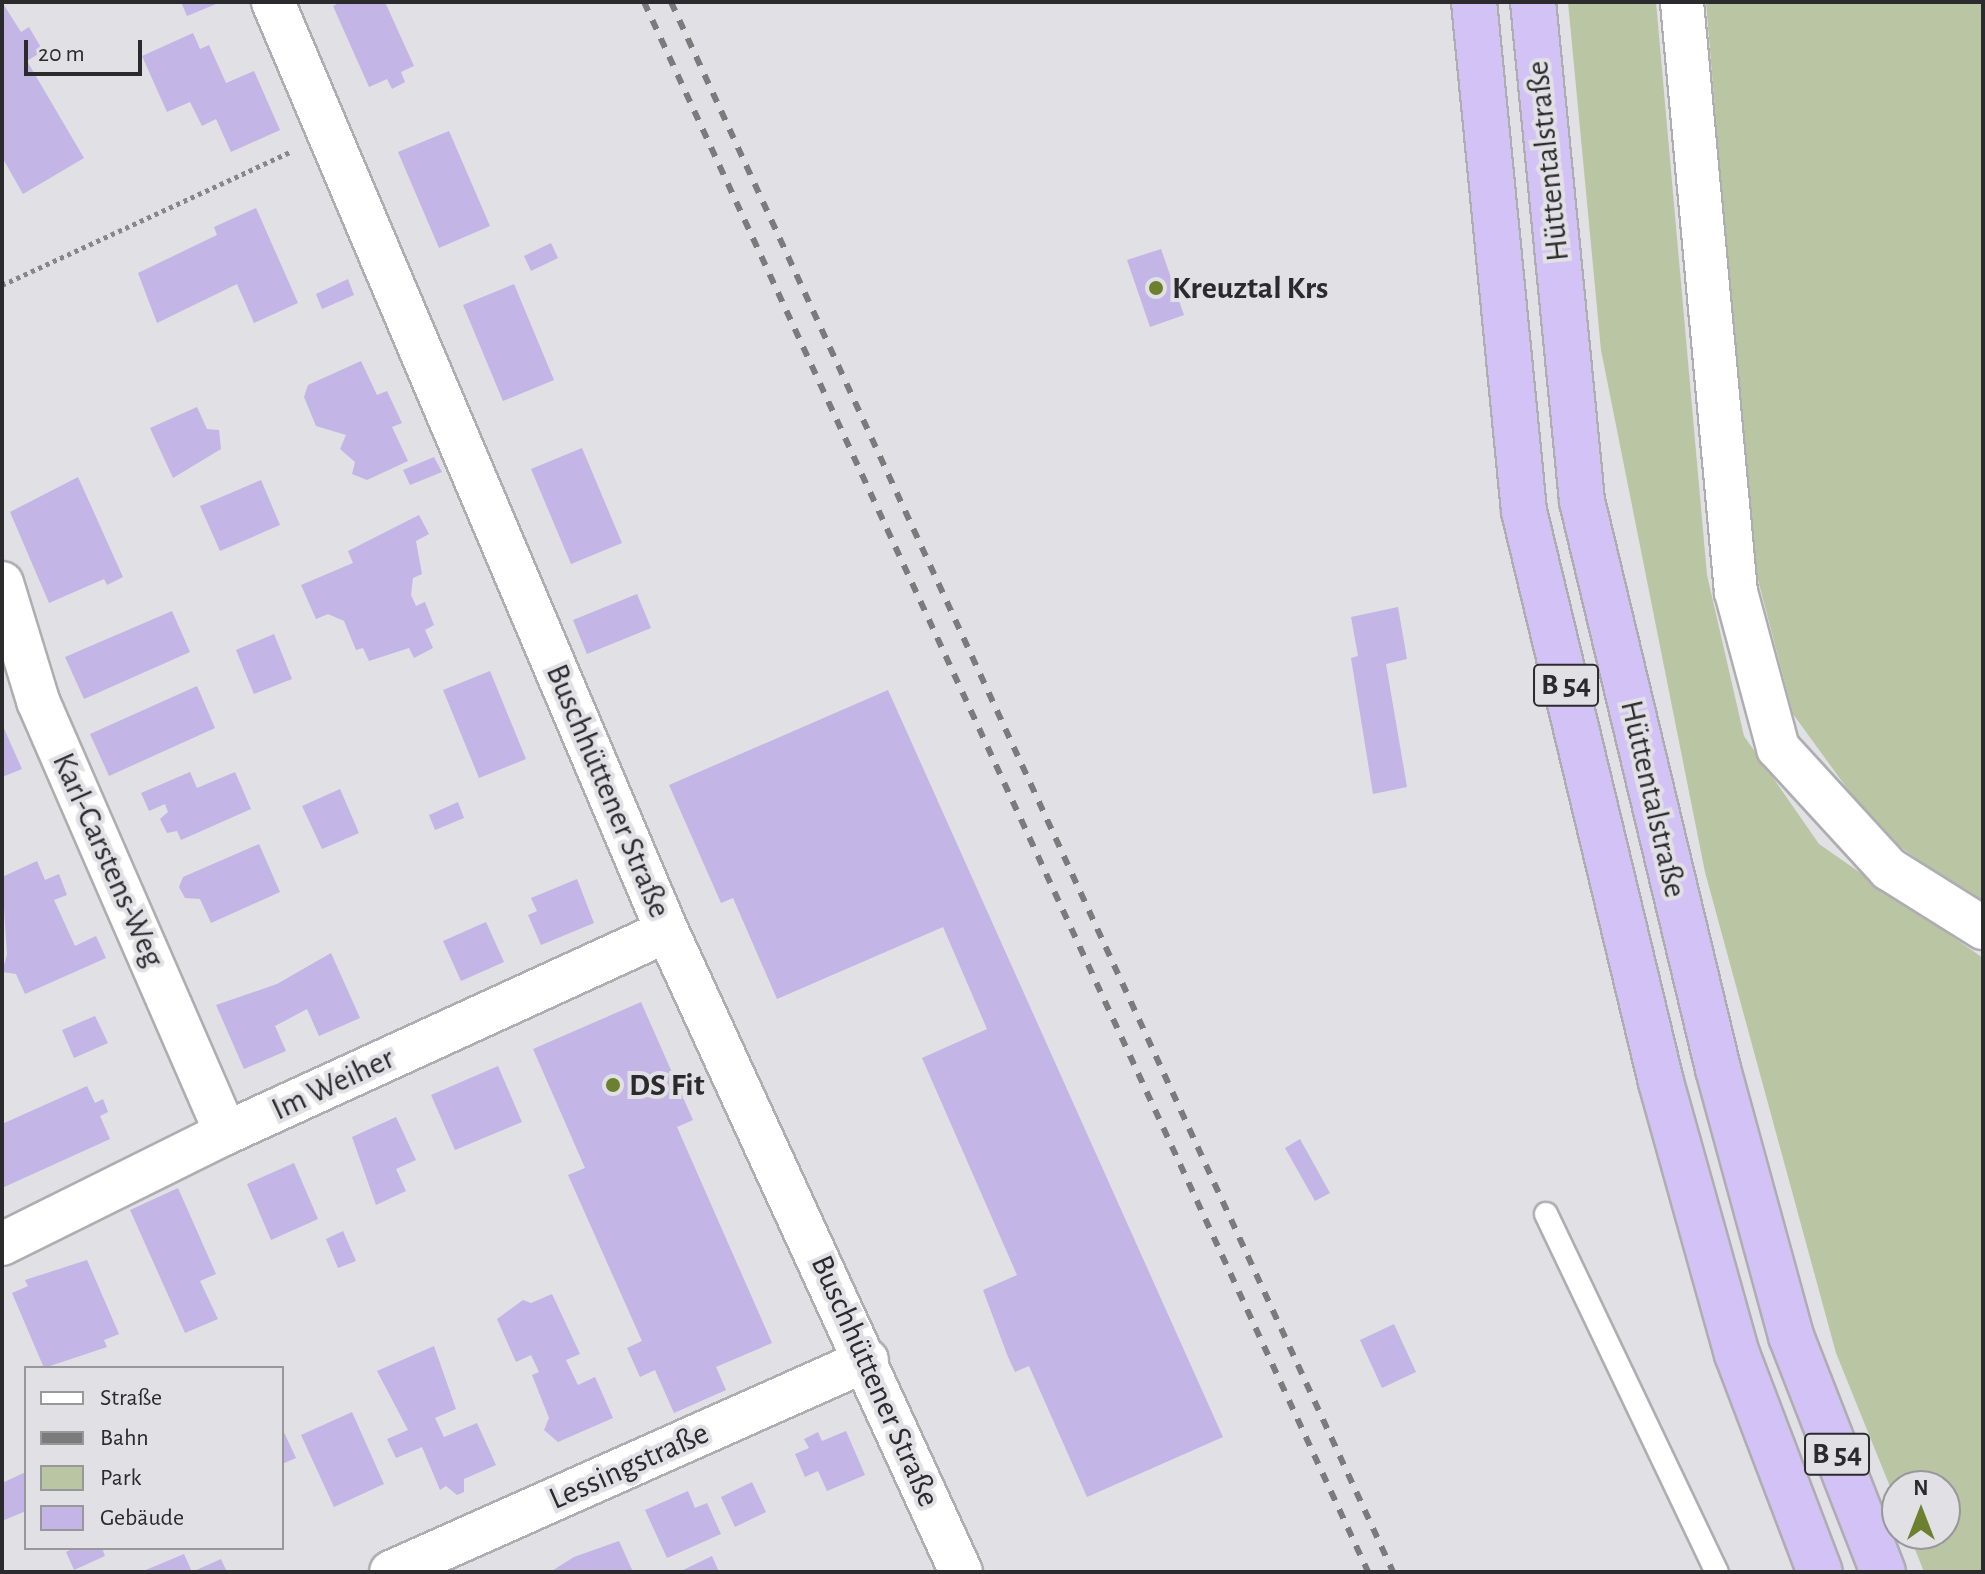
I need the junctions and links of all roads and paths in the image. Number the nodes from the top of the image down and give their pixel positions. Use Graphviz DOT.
graph roads {
  1 [pos="273,2"];
  2 [pos="1474,2"];
  3 [pos="1533,2"];
  4 [pos="1682,2"];
  5 [pos="328,134"];
  6 [pos="2,285"];
  7 [pos="2,583"];
  8 [pos="1983,928"];
  9 [pos="667,931"];
  10 [pos="226,1133"];
  11 [pos="1546,1214"];
  12 [pos="2,1244"];
  13 [pos="867,1360"];
  14 [pos="391,1572"];
  15 [pos="961,1572"];
  16 [pos="1717,1572"];
  17 [pos="1820,1572"];
  18 [pos="1883,1572"];
  1 -- 5 [label="street, Buschhüttener Straße"];
  2 -- 17 [label="highway, Hüttentalstraße / B 54"];
  3 -- 18 [label="highway, Hüttentalstraße / B 54"];
  4 -- 8 [label="street"];
  5 -- 6 [label="path"];
  5 -- 9 [label="street, Buschhüttener Straße"];
  7 -- 10 [label="street, Karl-Carstens-Weg"];
  9 -- 10 [label="street, Im Weiher"];
  9 -- 13 [label="street, Buschhüttener Straße"];
  10 -- 12 [label="street, Im Weiher"];
  11 -- 16 [label="lane"];
  13 -- 14 [label="street, Lessingstraße"];
  13 -- 15 [label="street, Buschhüttener Straße"];
}
